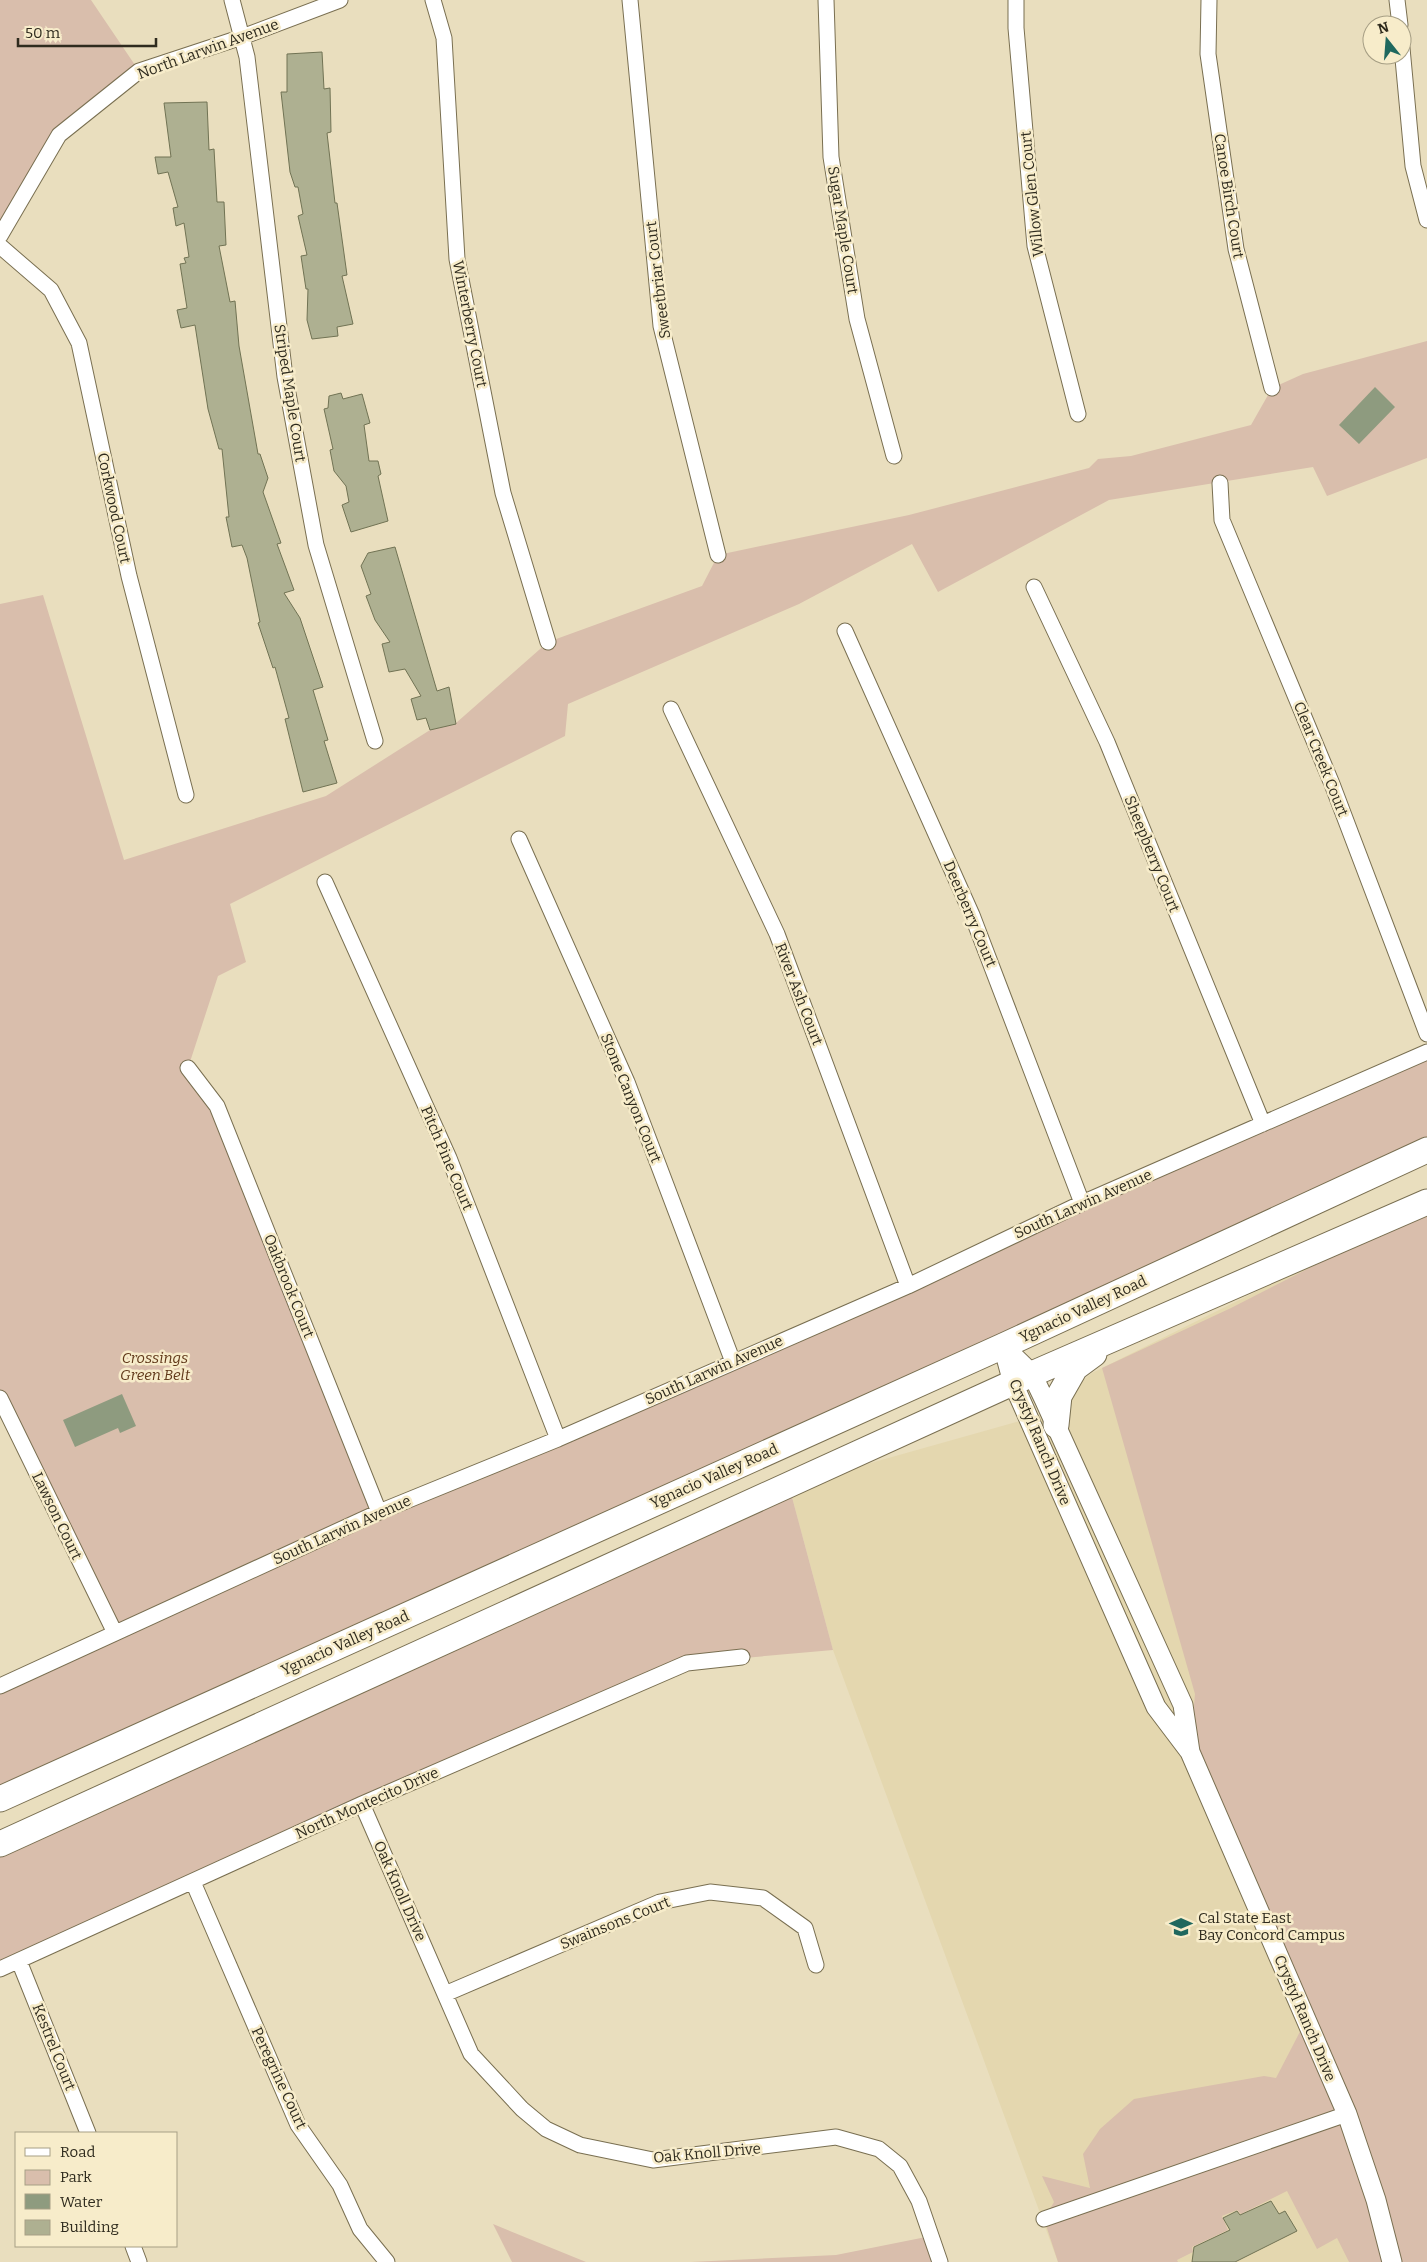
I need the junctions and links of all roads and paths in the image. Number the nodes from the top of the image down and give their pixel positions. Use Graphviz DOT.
graph roads {
  1 [pos="232,0"];
  2 [pos="340,0"];
  3 [pos="433,0"];
  4 [pos="630,0"];
  5 [pos="826,0"];
  6 [pos="1016,0"];
  7 [pos="1209,0"];
  8 [pos="1397,0"];
  9 [pos="1399,15"];
  10 [pos="242,37"];
  11 [pos="1404,65"];
  12 [pos="1427,220"];
  13 [pos="0,236"];
  14 [pos="0,246"];
  15 [pos="1272,388"];
  16 [pos="1078,414"];
  17 [pos="894,456"];
  18 [pos="1220,483"];
  19 [pos="718,555"];
  20 [pos="1034,587"];
  21 [pos="844,631"];
  22 [pos="548,642"];
  23 [pos="671,709"];
  24 [pos="375,741"];
  25 [pos="186,795"];
  26 [pos="519,839"];
  27 [pos="324,882"];
  28 [pos="1427,1034"];
  29 [pos="1427,1052"];
  30 [pos="188,1068"];
  31 [pos="1264,1124"];
  32 [pos="1427,1150"];
  33 [pos="1427,1202"];
  34 [pos="1082,1203"];
  35 [pos="908,1286"];
  36 [pos="1118,1337"];
  37 [pos="1003,1346"];
  38 [pos="733,1362"];
  39 [pos="1022,1379"];
  40 [pos="0,1398"];
  41 [pos="1056,1425"];
  42 [pos="558,1439"];
  43 [pos="379,1512"];
  44 [pos="114,1633"];
  45 [pos="742,1658"];
  46 [pos="0,1686"];
  47 [pos="1190,1752"];
  48 [pos="0,1799"];
  49 [pos="362,1804"];
  50 [pos="0,1844"];
  51 [pos="193,1882"];
  52 [pos="19,1961"];
  53 [pos="816,1964"];
  54 [pos="0,1970"];
  55 [pos="445,1994"];
  56 [pos="1347,2114"];
  57 [pos="88,2132"];
  58 [pos="1044,2220"];
  59 [pos="133,2247"];
  60 [pos="139,2262"];
  61 [pos="387,2262"];
  62 [pos="940,2262"];
  63 [pos="1392,2262"];
  1 -- 10 [label="street, Striped Maple Court"];
  2 -- 10 [label="street, North Larwin Avenue"];
  3 -- 22 [label="street, Winterberry Court"];
  4 -- 19 [label="street, Sweetbriar Court"];
  5 -- 17 [label="street, Sugar Maple Court"];
  6 -- 16 [label="street, Willow Glen Court"];
  7 -- 15 [label="street, Canoe Birch Court"];
  8 -- 9 [label="street"];
  10 -- 13 [label="street, North Larwin Avenue"];
  10 -- 24 [label="street, Striped Maple Court"];
  11 -- 12 [label="street"];
  14 -- 25 [label="street, Corkwood Court"];
  18 -- 28 [label="street, Clear Creek Court"];
  20 -- 31 [label="street, Sheepberry Court"];
  21 -- 34 [label="street, Deerberry Court"];
  23 -- 35 [label="street, River Ash Court"];
  26 -- 38 [label="street, Stone Canyon Court"];
  27 -- 42 [label="street, Pitch Pine Court"];
  29 -- 31 [label="street, South Larwin Avenue"];
  30 -- 43 [label="street, Oakbrook Court"];
  31 -- 34 [label="street, South Larwin Avenue"];
  32 -- 37 [label="highway, Ygnacio Valley Road"];
  33 -- 36 [label="highway"];
  34 -- 35 [label="street, South Larwin Avenue"];
  35 -- 38 [label="street, South Larwin Avenue"];
  36 -- 39 [label="highway"];
  36 -- 41 [label="highway"];
  37 -- 39 [label="street, Crystyl Ranch Drive"];
  37 -- 48 [label="highway, Ygnacio Valley Road"];
  38 -- 42 [label="street, South Larwin Avenue"];
  39 -- 41 [label="street, Crystyl Ranch Drive"];
  39 -- 47 [label="street, Crystyl Ranch Drive"];
  39 -- 50 [label="highway"];
  40 -- 44 [label="street, Lawson Court"];
  41 -- 47 [label="street, Crystyl Ranch Drive"];
  42 -- 43 [label="street, South Larwin Avenue"];
  43 -- 44 [label="street, South Larwin Avenue"];
  44 -- 46 [label="street, South Larwin Avenue"];
  45 -- 49 [label="street, North Montecito Drive"];
  47 -- 56 [label="street, Crystyl Ranch Drive"];
  49 -- 51 [label="street, North Montecito Drive"];
  49 -- 55 [label="street, Oak Knoll Drive"];
  51 -- 52 [label="street, North Montecito Drive"];
  51 -- 61 [label="street, Peregrine Court"];
  52 -- 54 [label="street, North Montecito Drive"];
  52 -- 57 [label="street, Kestrel Court"];
  53 -- 55 [label="street, Swainsons Court"];
  55 -- 62 [label="street, Oak Knoll Drive"];
  56 -- 58 [label="street"];
  56 -- 63 [label="street, Crystyl Ranch Drive"];
  59 -- 60 [label="street"];
}
